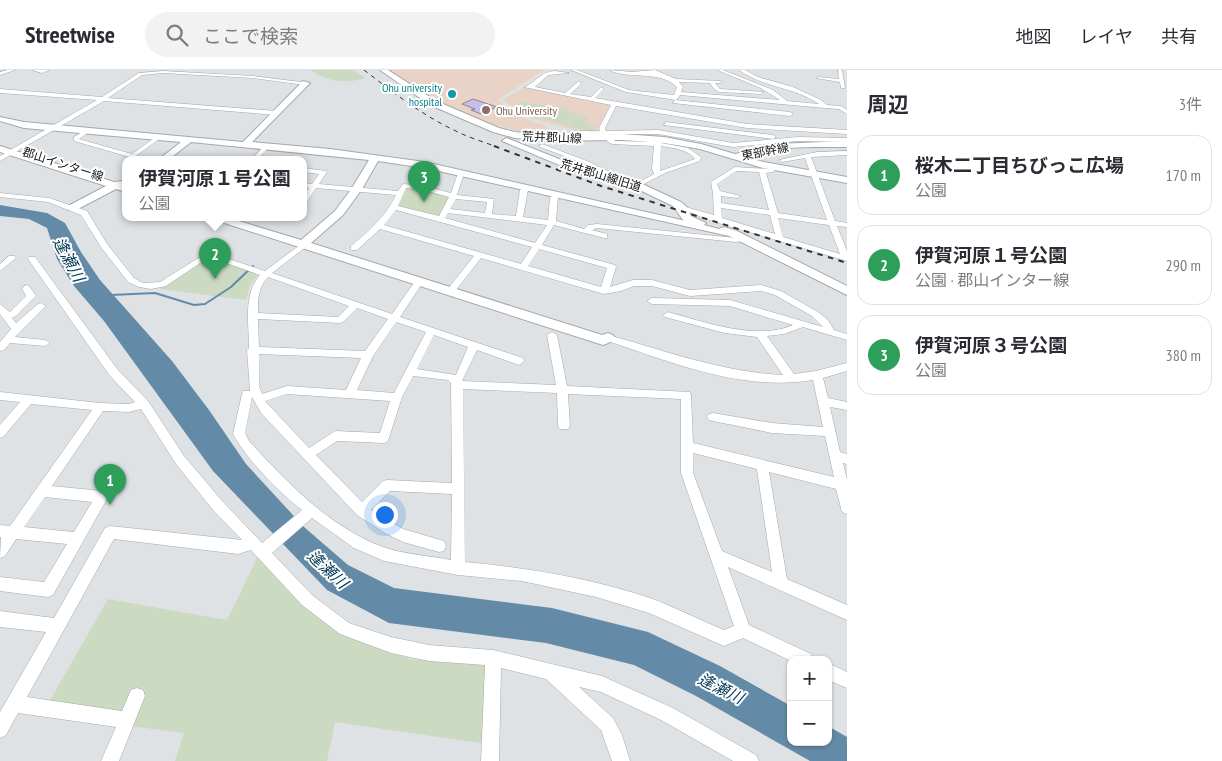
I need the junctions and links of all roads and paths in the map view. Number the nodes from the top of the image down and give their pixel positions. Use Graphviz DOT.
graph roads {
  1 [pos="13,70"];
  2 [pos="34,70"];
  3 [pos="47,70"];
  4 [pos="383,70"];
  5 [pos="573,70"];
  6 [pos="599,70"];
  7 [pos="611,70"];
  8 [pos="719,70"];
  9 [pos="742,70"];
  10 [pos="840,70"];
  11 [pos="164,71"];
  12 [pos="651,71"];
  13 [pos="567,73"];
  14 [pos="667,73"];
  15 [pos="0,74"];
  16 [pos="714,75"];
  17 [pos="630,76"];
  18 [pos="729,76"];
  19 [pos="676,80"];
  20 [pos="821,80"];
  21 [pos="594,81"];
  22 [pos="694,81"];
  23 [pos="712,82"];
  24 [pos="306,83"];
  25 [pos="579,83"];
  26 [pos="726,83"];
  27 [pos="733,83"];
  28 [pos="748,83"];
  29 [pos="601,89"];
  30 [pos="704,90"];
  31 [pos="0,91"];
  32 [pos="794,91"];
  33 [pos="773,93"];
  34 [pos="567,94"];
  35 [pos="677,95"];
  36 [pos="104,99"];
  37 [pos="592,99"];
  38 [pos="784,102"];
  39 [pos="615,103"];
  40 [pos="696,104"];
  41 [pos="718,106"];
  42 [pos="825,106"];
  43 [pos="742,109"];
  44 [pos="765,112"];
  45 [pos="847,112"];
  46 [pos="277,113"];
  47 [pos="670,114"];
  48 [pos="790,114"];
  49 [pos="698,118"];
  50 [pos="0,119"];
  51 [pos="708,120"];
  52 [pos="721,122"];
  53 [pos="666,124"];
  54 [pos="746,126"];
  55 [pos="52,128"];
  56 [pos="771,128"];
  57 [pos="794,128"];
  58 [pos="708,129"];
  59 [pos="496,130"];
  60 [pos="86,131"];
  61 [pos="572,132"];
  62 [pos="662,134"];
  63 [pos="605,135"];
  64 [pos="754,135"];
  65 [pos="159,137"];
  66 [pos="800,139"];
  67 [pos="846,139"];
  68 [pos="189,140"];
  69 [pos="784,140"];
  70 [pos="711,142"];
  71 [pos="658,143"];
  72 [pos="0,144"];
  73 [pos="757,144"];
  74 [pos="244,145"];
  75 [pos="266,146"];
  76 [pos="542,146"];
  77 [pos="0,148"];
  78 [pos="14,151"];
  79 [pos="847,153"];
  80 [pos="167,156"];
  81 [pos="257,156"];
  82 [pos="807,156"];
  83 [pos="735,157"];
  84 [pos="375,158"];
  85 [pos="574,158"];
  86 [pos="0,159"];
  87 [pos="782,160"];
  88 [pos="562,164"];
  89 [pos="595,166"];
  90 [pos="774,167"];
  91 [pos="307,170"];
  92 [pos="762,170"];
  93 [pos="583,172"];
  94 [pos="461,173"];
  95 [pos="658,174"];
  96 [pos="815,175"];
  97 [pos="624,180"];
  98 [pos="847,180"];
  99 [pos="122,184"];
  100 [pos="122,184"];
  101 [pos="307,184"];
  102 [pos="638,185"];
  103 [pos="316,186"];
  104 [pos="357,190"];
  105 [pos="524,190"];
  106 [pos="401,193"];
  107 [pos="717,194"];
  108 [pos="0,195"];
  109 [pos="307,196"];
  110 [pos="737,196"];
  111 [pos="454,197"];
  112 [pos="554,197"];
  113 [pos="717,205"];
  114 [pos="394,207"];
  115 [pos="72,208"];
  116 [pos="682,208"];
  117 [pos="446,211"];
  118 [pos="774,214"];
  119 [pos="488,215"];
  120 [pos="441,219"];
  121 [pos="519,219"];
  122 [pos="718,220"];
  123 [pos="230,221"];
  124 [pos="247,221"];
  125 [pos="552,223"];
  126 [pos="834,223"];
  127 [pos="847,225"];
  128 [pos="379,226"];
  129 [pos="586,231"];
  130 [pos="604,236"];
  131 [pos="739,236"];
  132 [pos="780,239"];
  133 [pos="307,242"];
  134 [pos="537,246"];
  135 [pos="354,248"];
  136 [pos="480,254"];
  137 [pos="12,258"];
  138 [pos="32,259"];
  139 [pos="847,259"];
  140 [pos="1,266"];
  141 [pos="523,267"];
  142 [pos="266,274"];
  143 [pos="419,282"];
  144 [pos="26,288"];
  145 [pos="453,289"];
  146 [pos="847,291"];
  147 [pos="604,292"];
  148 [pos="652,301"];
  149 [pos="355,305"];
  150 [pos="40,306"];
  151 [pos="0,308"];
  152 [pos="668,315"];
  153 [pos="253,316"];
  154 [pos="6,317"];
  155 [pos="393,318"];
  156 [pos="801,323"];
  157 [pos="17,328"];
  158 [pos="431,332"];
  159 [pos="830,332"];
  160 [pos="760,334"];
  161 [pos="552,335"];
  162 [pos="847,337"];
  163 [pos="608,338"];
  164 [pos="8,340"];
  165 [pos="45,343"];
  166 [pos="474,346"];
  167 [pos="0,348"];
  168 [pos="252,350"];
  169 [pos="368,355"];
  170 [pos="519,361"];
  171 [pos="847,367"];
  172 [pos="410,372"];
  173 [pos="817,375"];
  174 [pos="791,378"];
  175 [pos="457,383"];
  176 [pos="562,389"];
  177 [pos="350,393"];
  178 [pos="0,396"];
  179 [pos="253,397"];
  180 [pos="397,397"];
  181 [pos="28,400"];
  182 [pos="822,401"];
  183 [pos="144,404"];
  184 [pos="847,406"];
  185 [pos="100,407"];
  186 [pos="713,417"];
  187 [pos="564,426"];
  188 [pos="829,432"];
  189 [pos="0,433"];
  190 [pos="687,447"];
  191 [pos="307,454"];
  192 [pos="841,458"];
  193 [pos="762,466"];
  194 [pos="844,485"];
  195 [pos="457,489"];
  196 [pos="42,491"];
  197 [pos="847,508"];
  198 [pos="311,511"];
  199 [pos="362,511"];
  200 [pos="7,531"];
  201 [pos="77,539"];
  202 [pos="439,546"];
  203 [pos="261,548"];
  204 [pos="0,551"];
  205 [pos="716,555"];
  206 [pos="458,568"];
  207 [pos="782,583"];
  208 [pos="0,584"];
  209 [pos="847,613"];
  210 [pos="0,619"];
  211 [pos="57,626"];
  212 [pos="744,630"];
  213 [pos="797,656"];
  214 [pos="493,658"];
  215 [pos="551,672"];
  216 [pos="832,673"];
  217 [pos="847,680"];
  218 [pos="137,696"];
  219 [pos="15,704"];
  220 [pos="127,720"];
  221 [pos="0,730"];
  222 [pos="110,761"];
  223 [pos="490,761"];
  224 [pos="621,761"];
  225 [pos="750,761"];
  1 -- 15 [label="street"];
  2 -- 3 [label="street"];
  4 -- 59 [label="street, 荒井郡山線"];
  5 -- 21 [label="street"];
  6 -- 21 [label="street"];
  7 -- 12 [label="street"];
  8 -- 18 [label="street"];
  9 -- 32 [label="street"];
  10 -- 20 [label="street"];
  11 -- 24 [label="street"];
  11 -- 36 [label="street"];
  12 -- 14 [label="street"];
  12 -- 17 [label="street"];
  13 -- 34 [label="street"];
  14 -- 19 [label="street"];
  14 -- 22 [label="street"];
  16 -- 18 [label="street"];
  18 -- 28 [label="street"];
  19 -- 22 [label="street"];
  19 -- 35 [label="street"];
  21 -- 35 [label="street"];
  22 -- 23 [label="street"];
  23 -- 26 [label="street"];
  23 -- 33 [label="street"];
  24 -- 46 [label="street"];
  25 -- 34 [label="street"];
  27 -- 28 [label="street"];
  28 -- 33 [label="street"];
  29 -- 37 [label="street"];
  30 -- 35 [label="street"];
  31 -- 36 [label="street"];
  32 -- 33 [label="street"];
  32 -- 42 [label="street"];
  33 -- 38 [label="street"];
  34 -- 37 [label="street"];
  35 -- 38 [label="street"];
  35 -- 40 [label="street"];
  35 -- 47 [label="street"];
  36 -- 46 [label="street"];
  36 -- 55 [label="street"];
  37 -- 39 [label="street"];
  38 -- 42 [label="street"];
  38 -- 48 [label="street"];
  39 -- 47 [label="street"];
  39 -- 63 [label="street"];
  40 -- 41 [label="street"];
  40 -- 49 [label="street"];
  41 -- 43 [label="street"];
  41 -- 52 [label="street"];
  42 -- 45 [label="street"];
  43 -- 44 [label="street"];
  43 -- 54 [label="street"];
  44 -- 48 [label="street"];
  44 -- 56 [label="street"];
  46 -- 74 [label="street"];
  47 -- 49 [label="street"];
  47 -- 53 [label="street"];
  48 -- 57 [label="street"];
  49 -- 51 [label="street"];
  50 -- 55 [label="street"];
  51 -- 52 [label="street"];
  51 -- 58 [label="street"];
  52 -- 54 [label="street"];
  53 -- 58 [label="street"];
  53 -- 62 [label="street"];
  54 -- 56 [label="street"];
  55 -- 60 [label="street"];
  55 -- 78 [label="street"];
  56 -- 57 [label="street"];
  57 -- 66 [label="street"];
  57 -- 67 [label="street"];
  58 -- 64 [label="street"];
  58 -- 70 [label="street"];
  59 -- 63 [label="street, 荒井郡山線"];
  59 -- 88 [label="street, 荒井郡山線旧道"];
  60 -- 65 [label="street"];
  60 -- 65 [label="street"];
  61 -- 63 [label="street"];
  62 -- 63 [label="street"];
  62 -- 70 [label="street"];
  63 -- 71 [label="street"];
  63 -- 83 [label="street, 荒井郡山線"];
  64 -- 69 [label="street"];
  64 -- 73 [label="street"];
  65 -- 68 [label="street"];
  66 -- 67 [label="street"];
  66 -- 69 [label="street"];
  67 -- 83 [label="street, 東部幹線"];
  68 -- 74 [label="street"];
  68 -- 80 [label="street"];
  69 -- 73 [label="street"];
  70 -- 73 [label="street"];
  71 -- 95 [label="street"];
  71 -- 95 [label="street"];
  72 -- 78 [label="street, 郡山インター線"];
  74 -- 75 [label="street"];
  75 -- 81 [label="street"];
  75 -- 84 [label="street"];
  76 -- 85 [label="street"];
  77 -- 78 [label="street"];
  78 -- 86 [label="street"];
  78 -- 99 [label="street"];
  79 -- 82 [label="street"];
  82 -- 87 [label="street"];
  82 -- 96 [label="street"];
  83 -- 90 [label="street, 荒井郡山線"];
  84 -- 94 [label="street"];
  84 -- 104 [label="street"];
  85 -- 88 [label="street"];
  85 -- 89 [label="street"];
  88 -- 93 [label="street, 荒井郡山線旧道"];
  89 -- 93 [label="street"];
  89 -- 97 [label="street"];
  90 -- 92 [label="street"];
  90 -- 96 [label="street, 荒井郡山線"];
  91 -- 103 [label="street"];
  92 -- 107 [label="street"];
  92 -- 118 [label="street"];
  93 -- 97 [label="street, 荒井郡山線旧道"];
  94 -- 111 [label="street"];
  94 -- 131 [label="street"];
  95 -- 102 [label="street"];
  96 -- 98 [label="street, 荒井郡山線"];
  96 -- 126 [label="street"];
  97 -- 102 [label="street, 荒井郡山線旧道"];
  100 -- 115 [label="street"];
  101 -- 103 [label="street"];
  102 -- 116 [label="street, 荒井郡山線旧道"];
  103 -- 104 [label="street"];
  103 -- 109 [label="street"];
  104 -- 106 [label="street"];
  104 -- 133 [label="street"];
  105 -- 121 [label="street"];
  106 -- 111 [label="street"];
  106 -- 114 [label="street"];
  107 -- 110 [label="street"];
  107 -- 113 [label="street"];
  108 -- 115 [label="street"];
  111 -- 117 [label="street"];
  111 -- 119 [label="street"];
  112 -- 125 [label="street"];
  113 -- 118 [label="street"];
  113 -- 122 [label="street"];
  114 -- 120 [label="street"];
  114 -- 128 [label="street"];
  115 -- 142 [label="street"];
  116 -- 122 [label="street"];
  116 -- 131 [label="street, 荒井郡山線旧道"];
  117 -- 119 [label="street"];
  117 -- 120 [label="street"];
  118 -- 126 [label="street"];
  118 -- 132 [label="street"];
  119 -- 121 [label="street"];
  120 -- 134 [label="street"];
  121 -- 125 [label="street"];
  122 -- 132 [label="street"];
  123 -- 133 [label="street"];
  124 -- 133 [label="street"];
  125 -- 129 [label="street"];
  125 -- 134 [label="street"];
  126 -- 127 [label="street"];
  126 -- 139 [label="street"];
  128 -- 135 [label="street"];
  128 -- 136 [label="street"];
  129 -- 130 [label="street"];
  129 -- 131 [label="street"];
  131 -- 146 [label="street, 荒井郡山線旧道"];
  132 -- 139 [label="street"];
  133 -- 142 [label="street"];
  133 -- 143 [label="street"];
  133 -- 145 [label="street"];
  134 -- 141 [label="street"];
  134 -- 147 [label="street"];
  136 -- 141 [label="street"];
  136 -- 145 [label="street"];
  137 -- 140 [label="street"];
  138 -- 183 [label="street"];
  141 -- 147 [label="street"];
  142 -- 149 [label="street"];
  142 -- 153 [label="street"];
  143 -- 145 [label="street"];
  143 -- 155 [label="street"];
  144 -- 154 [label="street"];
  145 -- 163 [label="street"];
  147 -- 159 [label="street"];
  148 -- 156 [label="street"];
  149 -- 153 [label="street"];
  149 -- 155 [label="street"];
  150 -- 157 [label="street"];
  151 -- 154 [label="street"];
  152 -- 160 [label="street"];
  153 -- 168 [label="street"];
  154 -- 157 [label="street"];
  155 -- 158 [label="street"];
  155 -- 169 [label="street"];
  156 -- 159 [label="street"];
  156 -- 160 [label="street"];
  157 -- 164 [label="street"];
  158 -- 166 [label="street"];
  158 -- 172 [label="street"];
  159 -- 162 [label="street"];
  160 -- 174 [label="street"];
  161 -- 176 [label="street"];
  163 -- 174 [label="street"];
  164 -- 165 [label="street"];
  164 -- 167 [label="street"];
  166 -- 170 [label="street"];
  166 -- 175 [label="street"];
  168 -- 169 [label="street"];
  168 -- 179 [label="street"];
  169 -- 177 [label="street"];
  171 -- 173 [label="street"];
  172 -- 175 [label="street"];
  172 -- 180 [label="street"];
  173 -- 174 [label="street"];
  173 -- 182 [label="street"];
  175 -- 176 [label="street"];
  175 -- 195 [label="street"];
  176 -- 187 [label="street"];
  176 -- 190 [label="street"];
  177 -- 179 [label="street"];
  177 -- 180 [label="street"];
  178 -- 181 [label="street"];
  179 -- 191 [label="street"];
  179 -- 198 [label="street"];
  180 -- 191 [label="street"];
  181 -- 185 [label="street"];
  181 -- 189 [label="street"];
  182 -- 184 [label="street"];
  182 -- 188 [label="street"];
  183 -- 185 [label="street"];
  183 -- 203 [label="street"];
  185 -- 196 [label="street"];
  186 -- 188 [label="street"];
  188 -- 192 [label="street"];
  190 -- 193 [label="street"];
  190 -- 205 [label="street"];
  191 -- 199 [label="street"];
  192 -- 194 [label="street"];
  193 -- 194 [label="street"];
  193 -- 207 [label="street"];
  194 -- 197 [label="street"];
  195 -- 199 [label="street"];
  195 -- 206 [label="street"];
  196 -- 200 [label="street"];
  196 -- 201 [label="street"];
  198 -- 203 [label="street"];
  198 -- 206 [label="street"];
  199 -- 202 [label="street"];
  200 -- 201 [label="street"];
  200 -- 204 [label="street"];
  201 -- 208 [label="street"];
  203 -- 211 [label="street"];
  203 -- 214 [label="street"];
  205 -- 207 [label="street"];
  205 -- 212 [label="street"];
  206 -- 212 [label="street"];
  207 -- 209 [label="street"];
  210 -- 211 [label="street"];
  211 -- 219 [label="street"];
  212 -- 213 [label="street"];
  214 -- 215 [label="street"];
  214 -- 223 [label="street"];
  215 -- 224 [label="street"];
  215 -- 225 [label="street"];
  216 -- 217 [label="street"];
  218 -- 220 [label="street"];
  219 -- 220 [label="street"];
  219 -- 221 [label="street"];
  220 -- 222 [label="street"];
}
